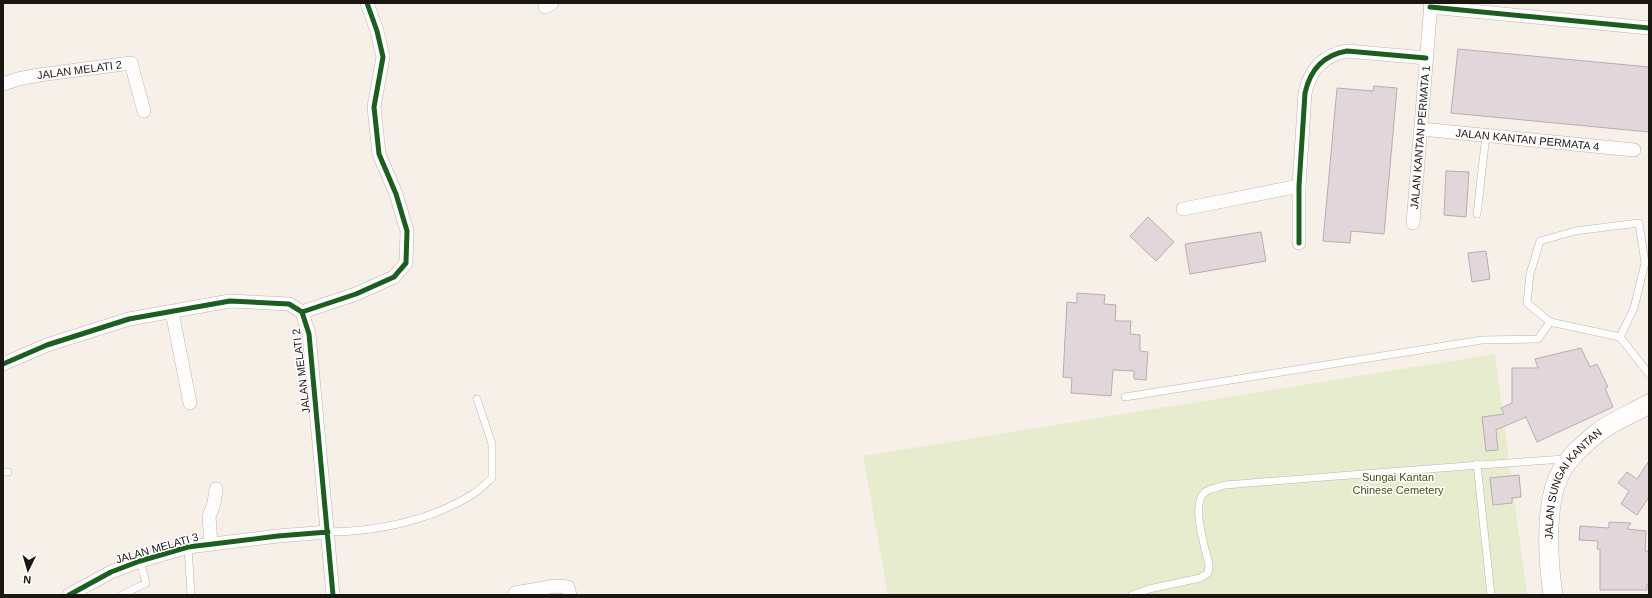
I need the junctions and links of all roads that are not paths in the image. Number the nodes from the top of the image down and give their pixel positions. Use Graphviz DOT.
graph roads {
  1 [pos="367,3"];
  2 [pos="1431,5"];
  3 [pos="1649,28"];
  4 [pos="1426,58"];
  5 [pos="3,84"];
  6 [pos="144,111"];
  7 [pos="1420,129"];
  8 [pos="1486,135"];
  9 [pos="1634,150"];
  10 [pos="1300,186"];
  11 [pos="1183,209"];
  12 [pos="1477,214"];
  13 [pos="1413,223"];
  14 [pos="1299,243"];
  15 [pos="172,312"];
  16 [pos="302,312"];
  17 [pos="1550,322"];
  18 [pos="1620,338"];
  19 [pos="3,364"];
  20 [pos="1649,374"];
  21 [pos="1125,397"];
  22 [pos="477,399"];
  23 [pos="190,403"];
  24 [pos="1649,404"];
  25 [pos="1569,458"];
  26 [pos="1477,464"];
  27 [pos="216,488"];
  28 [pos="328,532"];
  29 [pos="211,543"];
  30 [pos="188,547"];
  31 [pos="140,561"];
  32 [pos="515,593"];
  33 [pos="70,595"];
  34 [pos="122,595"];
  35 [pos="191,595"];
  36 [pos="334,595"];
  37 [pos="570,595"];
  38 [pos="1132,595"];
  39 [pos="1491,595"];
  40 [pos="1553,595"];
  1 -- 16 [label="street"];
  2 -- 3 [label="street"];
  2 -- 4 [label="street, JALAN KANTAN PERMATA 1"];
  4 -- 7 [label="street, JALAN KANTAN PERMATA 1"];
  4 -- 10 [label="street"];
  5 -- 6 [label="street, JALAN MELATI 2"];
  7 -- 8 [label="street, JALAN KANTAN PERMATA 4"];
  7 -- 13 [label="street, JALAN KANTAN PERMATA 1"];
  8 -- 9 [label="street, JALAN KANTAN PERMATA 4"];
  8 -- 12 [label="lane"];
  10 -- 11 [label="street"];
  10 -- 14 [label="street"];
  15 -- 16 [label="street, JALAN MELATI 2"];
  15 -- 19 [label="street, JALAN MELATI 2"];
  15 -- 23 [label="street"];
  16 -- 28 [label="street, JALAN MELATI 2"];
  17 -- 18 [label="lane"];
  17 -- 18 [label="lane"];
  17 -- 21 [label="lane"];
  18 -- 20 [label="lane"];
  22 -- 28 [label="lane"];
  24 -- 25 [label="main road, JALAN SUNGAI KANTAN"];
  25 -- 26 [label="lane"];
  25 -- 40 [label="main road, JALAN SUNGAI KANTAN"];
  26 -- 38 [label="lane"];
  26 -- 39 [label="lane"];
  27 -- 29 [label="street"];
  28 -- 29 [label="street, JALAN MELATI 3"];
  28 -- 36 [label="street, JALAN MELATI 2"];
  29 -- 30 [label="street, JALAN MELATI 3"];
  30 -- 31 [label="street, JALAN MELATI 3"];
  30 -- 35 [label="lane"];
  31 -- 33 [label="street, JALAN MELATI 3"];
  31 -- 34 [label="lane"];
  32 -- 37 [label="street"];
}
